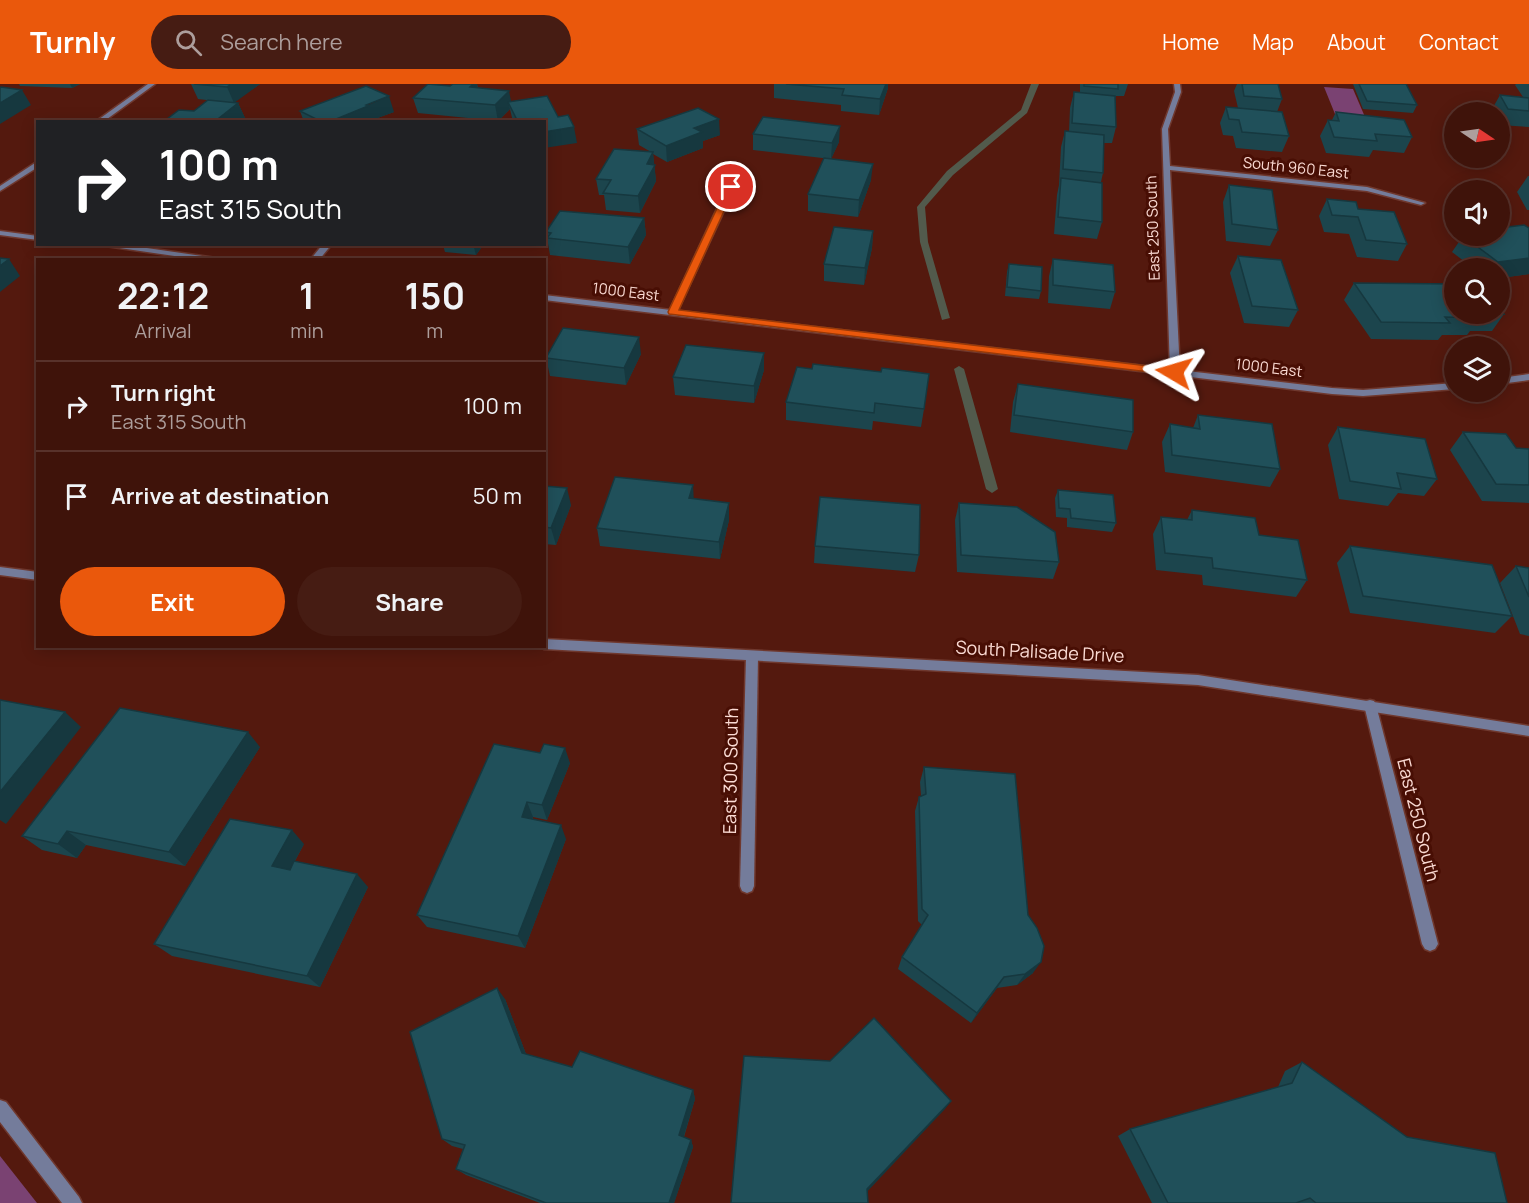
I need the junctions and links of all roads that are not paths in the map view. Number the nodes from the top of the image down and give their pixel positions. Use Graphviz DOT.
graph roads {
  1 [pos="152,84"];
  2 [pos="1177,84"];
  3 [pos="101,120"];
  4 [pos="36,164"];
  5 [pos="1167,168"];
  6 [pos="731,187"];
  7 [pos="0,189"];
  8 [pos="1421,203"];
  9 [pos="0,233"];
  10 [pos="36,238"];
  11 [pos="112,246"];
  12 [pos="326,246"];
  13 [pos="210,258"];
  14 [pos="316,258"];
  15 [pos="546,297"];
  16 [pos="673,312"];
  17 [pos="1174,372"];
  18 [pos="1529,377"];
  19 [pos="1510,380"];
  20 [pos="1444,387"];
  21 [pos="0,571"];
  22 [pos="36,576"];
  23 [pos="546,644"];
  24 [pos="752,657"];
  25 [pos="1370,705"];
  26 [pos="1529,730"];
  27 [pos="747,886"];
  28 [pos="1430,944"];
  29 [pos="0,1108"];
  30 [pos="73,1203"];
  1 -- 3 [label="street"];
  2 -- 5 [label="street, East 250 South"];
  4 -- 7 [label="street"];
  5 -- 8 [label="street, South 960 East"];
  5 -- 17 [label="street, East 250 South"];
  6 -- 16 [label="street"];
  9 -- 10 [label="street"];
  11 -- 13 [label="street"];
  12 -- 14 [label="street"];
  15 -- 16 [label="street, 1000 East"];
  16 -- 17 [label="street, 1000 East"];
  17 -- 20 [label="street, 1000 East"];
  18 -- 19 [label="street"];
  21 -- 22 [label="street"];
  23 -- 24 [label="street, South Palisade Drive"];
  24 -- 25 [label="street, South Palisade Drive"];
  24 -- 27 [label="street, East 300 South"];
  25 -- 26 [label="street, South Palisade Drive"];
  25 -- 28 [label="street, East 250 South"];
  29 -- 30 [label="street"];
}
